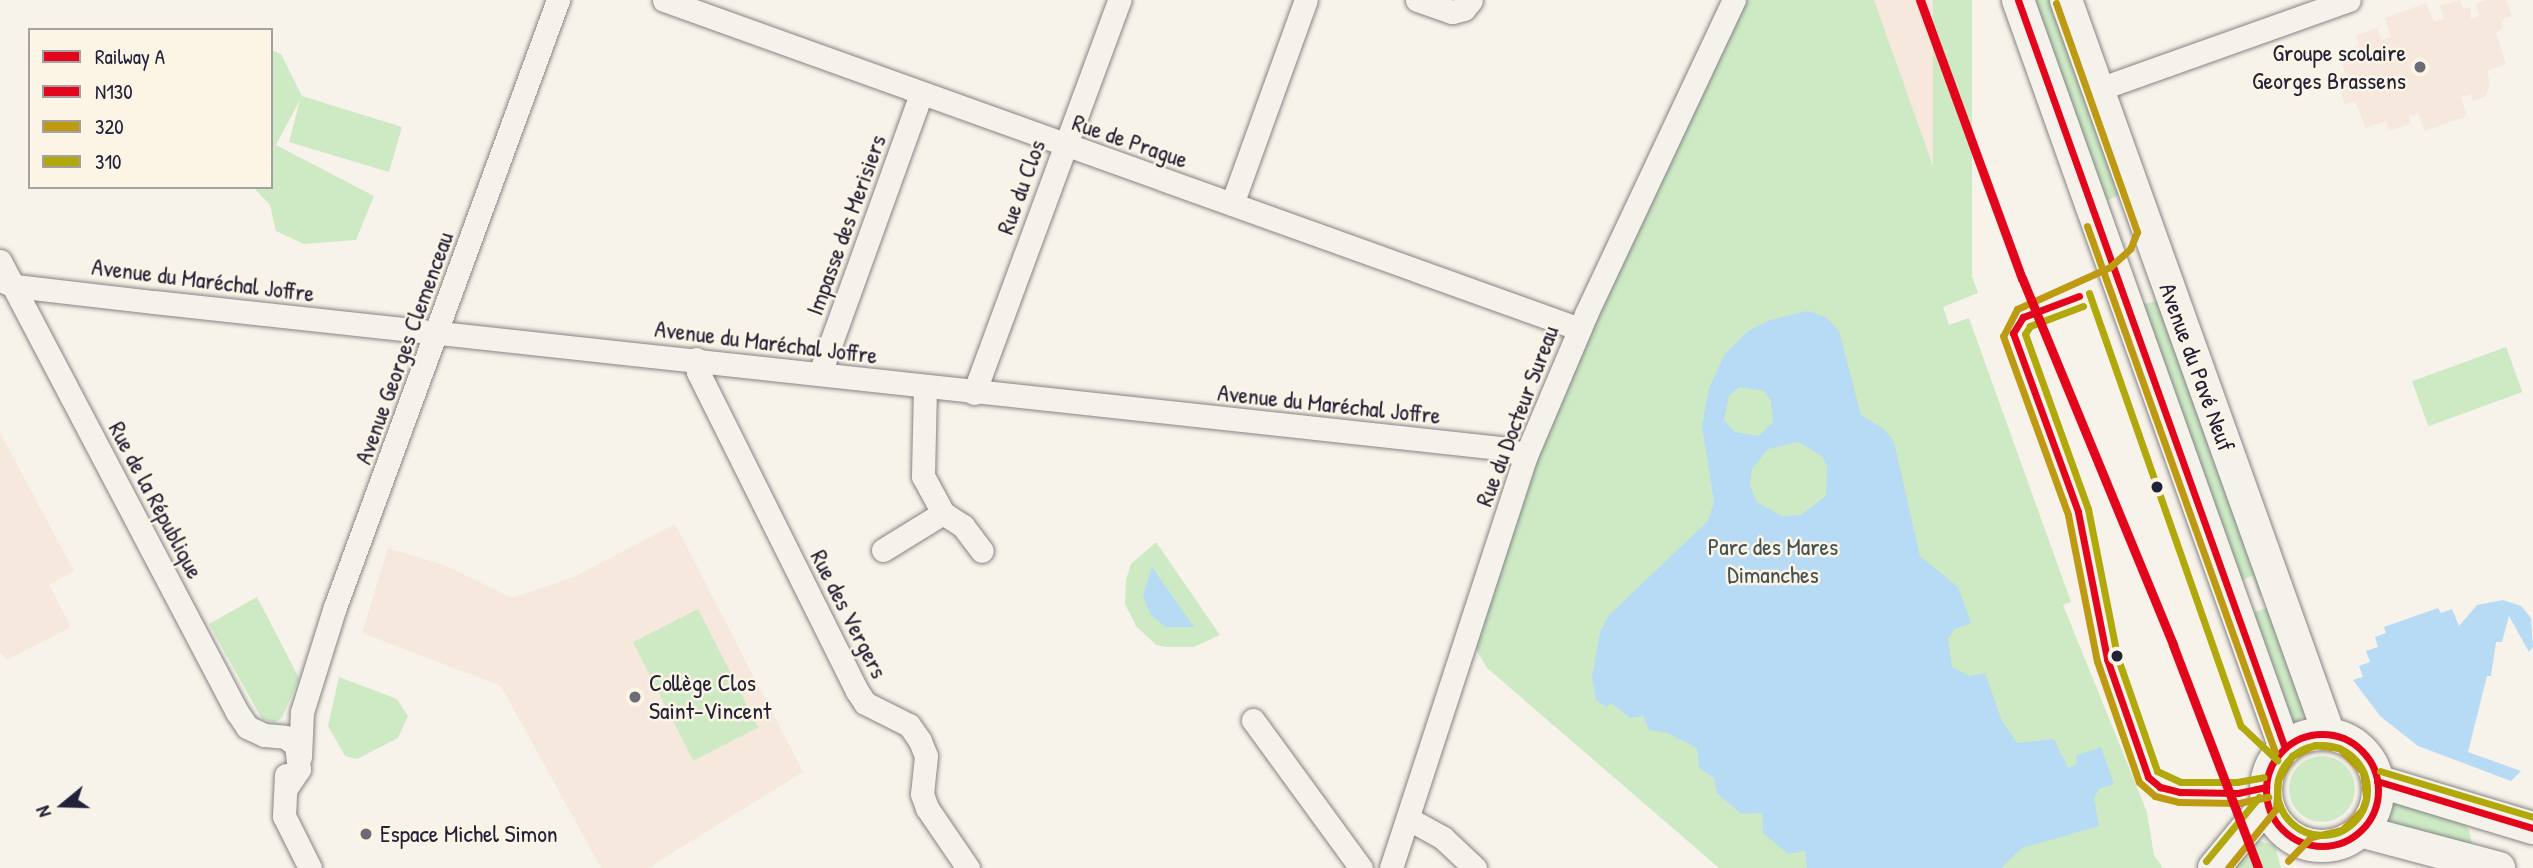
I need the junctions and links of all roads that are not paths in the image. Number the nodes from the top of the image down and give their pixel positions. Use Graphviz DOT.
graph roads {
  1 [pos="558,0"];
  2 [pos="664,0"];
  3 [pos="1119,0"];
  4 [pos="1306,0"];
  5 [pos="1417,0"];
  6 [pos="1471,0"];
  7 [pos="1734,0"];
  8 [pos="2018,0"];
  9 [pos="2066,0"];
  10 [pos="2349,0"];
  11 [pos="2099,89"];
  12 [pos="921,94"];
  13 [pos="1063,145"];
  14 [pos="1232,204"];
  15 [pos="0,261"];
  16 [pos="8,283"];
  17 [pos="1580,328"];
  18 [pos="438,332"];
  19 [pos="696,359"];
  20 [pos="820,373"];
  21 [pos="925,387"];
  22 [pos="974,393"];
  23 [pos="1525,458"];
  24 [pos="943,513"];
  25 [pos="883,550"];
  26 [pos="982,551"];
  27 [pos="302,715"];
  28 [pos="1253,720"];
  29 [pos="2329,734"];
  30 [pos="285,737"];
  31 [pos="2285,748"];
  32 [pos="300,757"];
  33 [pos="2377,781"];
  34 [pos="286,788"];
  35 [pos="2267,804"];
  36 [pos="1409,819"];
  37 [pos="2533,828"];
  38 [pos="2360,831"];
  39 [pos="2306,857"];
  40 [pos="310,868"];
  41 [pos="968,868"];
  42 [pos="1360,868"];
  43 [pos="1391,868"];
  44 [pos="1475,868"];
  45 [pos="2214,868"];
  46 [pos="2499,868"];
  1 -- 18 [label="street, Avenue Georges Clemenceau"];
  2 -- 12 [label="street, Rue de Prague"];
  3 -- 13 [label="street, Rue du Clos"];
  4 -- 14 [label="street"];
  5 -- 6 [label="street"];
  7 -- 17 [label="street, Rue du Docteur Sureau"];
  8 -- 31 [label="main road, Avenue du Pavé Neuf"];
  9 -- 11 [label="main road, Avenue du Pavé Neuf"];
  10 -- 11 [label="street"];
  11 -- 29 [label="main road, Avenue du Pavé Neuf"];
  12 -- 13 [label="street, Rue de Prague"];
  12 -- 20 [label="street, Impasse des Merisiers"];
  13 -- 14 [label="street, Rue de Prague"];
  13 -- 22 [label="street, Rue du Clos"];
  14 -- 17 [label="street, Rue de Prague"];
  15 -- 16 [label="street, Rue de la République"];
  16 -- 18 [label="street, Avenue du Maréchal Joffre"];
  16 -- 30 [label="street, Rue de la République"];
  17 -- 23 [label="street, Rue du Docteur Sureau"];
  18 -- 19 [label="street, Avenue du Maréchal Joffre"];
  18 -- 27 [label="street, Avenue Georges Clemenceau"];
  19 -- 20 [label="street, Avenue du Maréchal Joffre"];
  19 -- 41 [label="street, Rue des Vergers"];
  20 -- 21 [label="street, Avenue du Maréchal Joffre"];
  21 -- 22 [label="street, Avenue du Maréchal Joffre"];
  21 -- 24 [label="street"];
  22 -- 23 [label="street, Avenue du Maréchal Joffre"];
  23 -- 36 [label="street, Rue du Docteur Sureau"];
  24 -- 25 [label="street"];
  24 -- 26 [label="street"];
  27 -- 30 [label="street, Avenue Georges Clemenceau"];
  27 -- 32 [label="street, Avenue Georges Clemenceau"];
  28 -- 42 [label="street"];
  29 -- 31 [label="main road"];
  29 -- 33 [label="main road"];
  30 -- 32 [label="street"];
  30 -- 34 [label="street"];
  31 -- 35 [label="main road"];
  32 -- 34 [label="street"];
  33 -- 37 [label="main road"];
  33 -- 38 [label="main road"];
  34 -- 40 [label="street"];
  35 -- 39 [label="main road"];
  35 -- 45 [label="main road"];
  36 -- 43 [label="street, Rue du Docteur Sureau"];
  36 -- 44 [label="street"];
  38 -- 39 [label="main road"];
  38 -- 46 [label="main road"];
}
